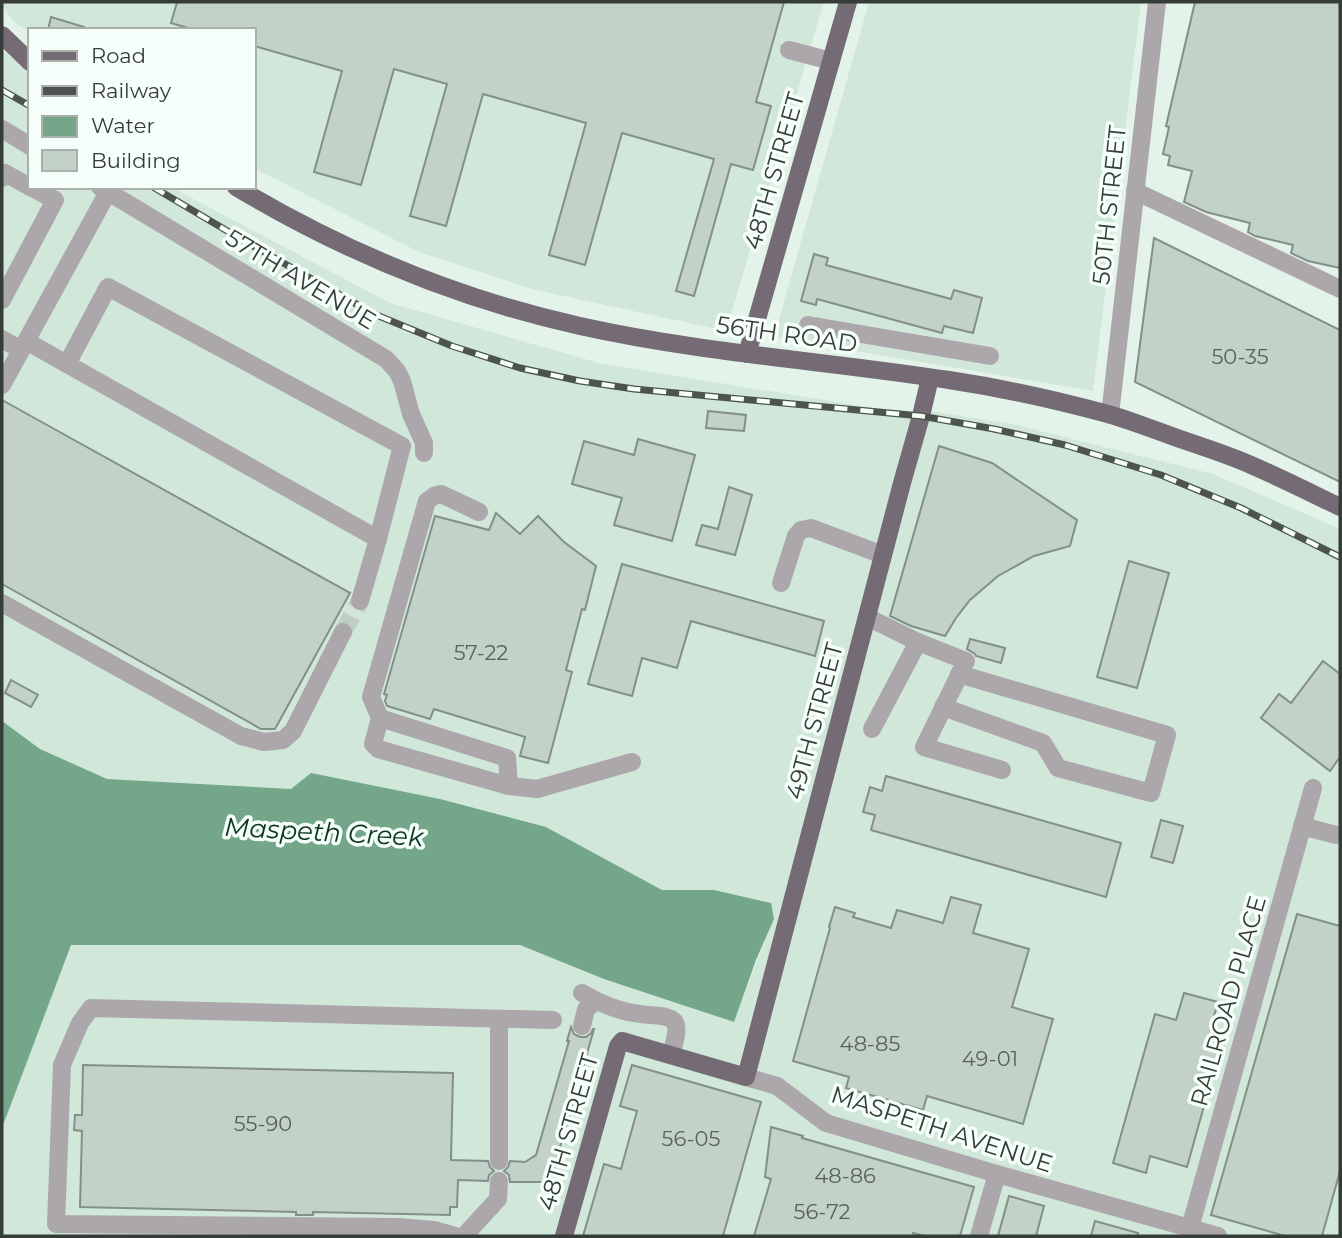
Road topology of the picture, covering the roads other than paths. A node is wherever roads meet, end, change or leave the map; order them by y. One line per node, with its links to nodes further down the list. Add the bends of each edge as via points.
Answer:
1 (848, 2): 6 (main road, 48TH STREET)
2 (1157, 2): 14 (street, 50TH STREET)
3 (2, 35): 5 (main road)
4 (789, 50): 6 (street)
5 (28, 60)
6 (831, 61): 20 (main road, 48TH STREET)
7 (2, 130): 8 (street)
8 (28, 145)
9 (2, 178): 10 (street, via 5,173)
10 (28, 186)
11 (34, 189): 16 (street, via 55,201)
12 (239, 189): 20 (main road, 56TH ROAD, via 344,245 462,293 580,326)
13 (104, 190): 19 (street); 26 (street, 57TH AVENUE, via 386,359 402,381)
14 (1135, 191): 15 (street); 25 (street, 50TH STREET)
15 (1340, 289)
16 (2, 300)
17 (808, 325): 21 (street)
18 (2, 339): 19 (street)
19 (24, 346): 22 (street); 24 (street)
20 (747, 354): 23 (main road, 56TH ROAD)
21 (990, 356)
22 (67, 365): 29 (street); 29 (street, via 108,287 402,446)
23 (930, 377): 25 (main road, 56TH ROAD); 30 (main road, 49TH STREET)
24 (2, 384)
25 (1110, 415): 27 (main road, 56TH ROAD, via 1249,464)
26 (424, 453)
27 (1340, 507)
28 (479, 512): 39 (street, via 441,494 427,501 371,698)
29 (378, 539): 32 (street)
30 (883, 555): 31 (street, via 811,528 801,530); 34 (main road, 49TH STREET)
31 (781, 583)
32 (360, 601)
33 (2, 603): 35 (street, via 241,736 264,742 283,740 293,731)
34 (867, 617): 36 (street); 52 (main road, 49TH STREET)
35 (344, 632)
36 (918, 642): 37 (street, via 966,661); 40 (street)
37 (959, 674): 38 (street); 38 (street, via 1167,735 1151,793 1058,768 1043,743)
38 (943, 707): 42 (street, via 924,747)
39 (380, 718): 43 (street, via 507,758); 43 (street, via 373,744 378,749)
40 (872, 729)
41 (632, 762): 43 (street, via 537,789)
42 (1002, 770)
43 (509, 786)
44 (1313, 788): 45 (street, RAILROAD PLACE)
45 (1302, 826): 46 (street); 56 (street, RAILROAD PLACE)
46 (1336, 835)
47 (499, 1018): 48 (street); 53 (street); 57 (street, via 91,1008 62,1065 56,1224 399,1227)
48 (553, 1020)
49 (582, 1026): 51 (street, via 589,997 608,1007 667,1017 676,1028)
50 (620, 1043): 51 (main road, MASPETH AVENUE); 59 (main road, 48TH STREET)
51 (671, 1055): 52 (main road, MASPETH AVENUE)
52 (746, 1077): 54 (street, MASPETH AVENUE, via 777,1086 826,1122)
53 (499, 1161)
54 (997, 1174): 56 (street, MASPETH AVENUE); 60 (street)
55 (499, 1181): 58 (street, via 498,1199)
56 (1190, 1228): 61 (street, MASPETH AVENUE)
57 (455, 1236)
58 (464, 1236)
59 (564, 1236)
60 (979, 1236)
61 (1218, 1236)

